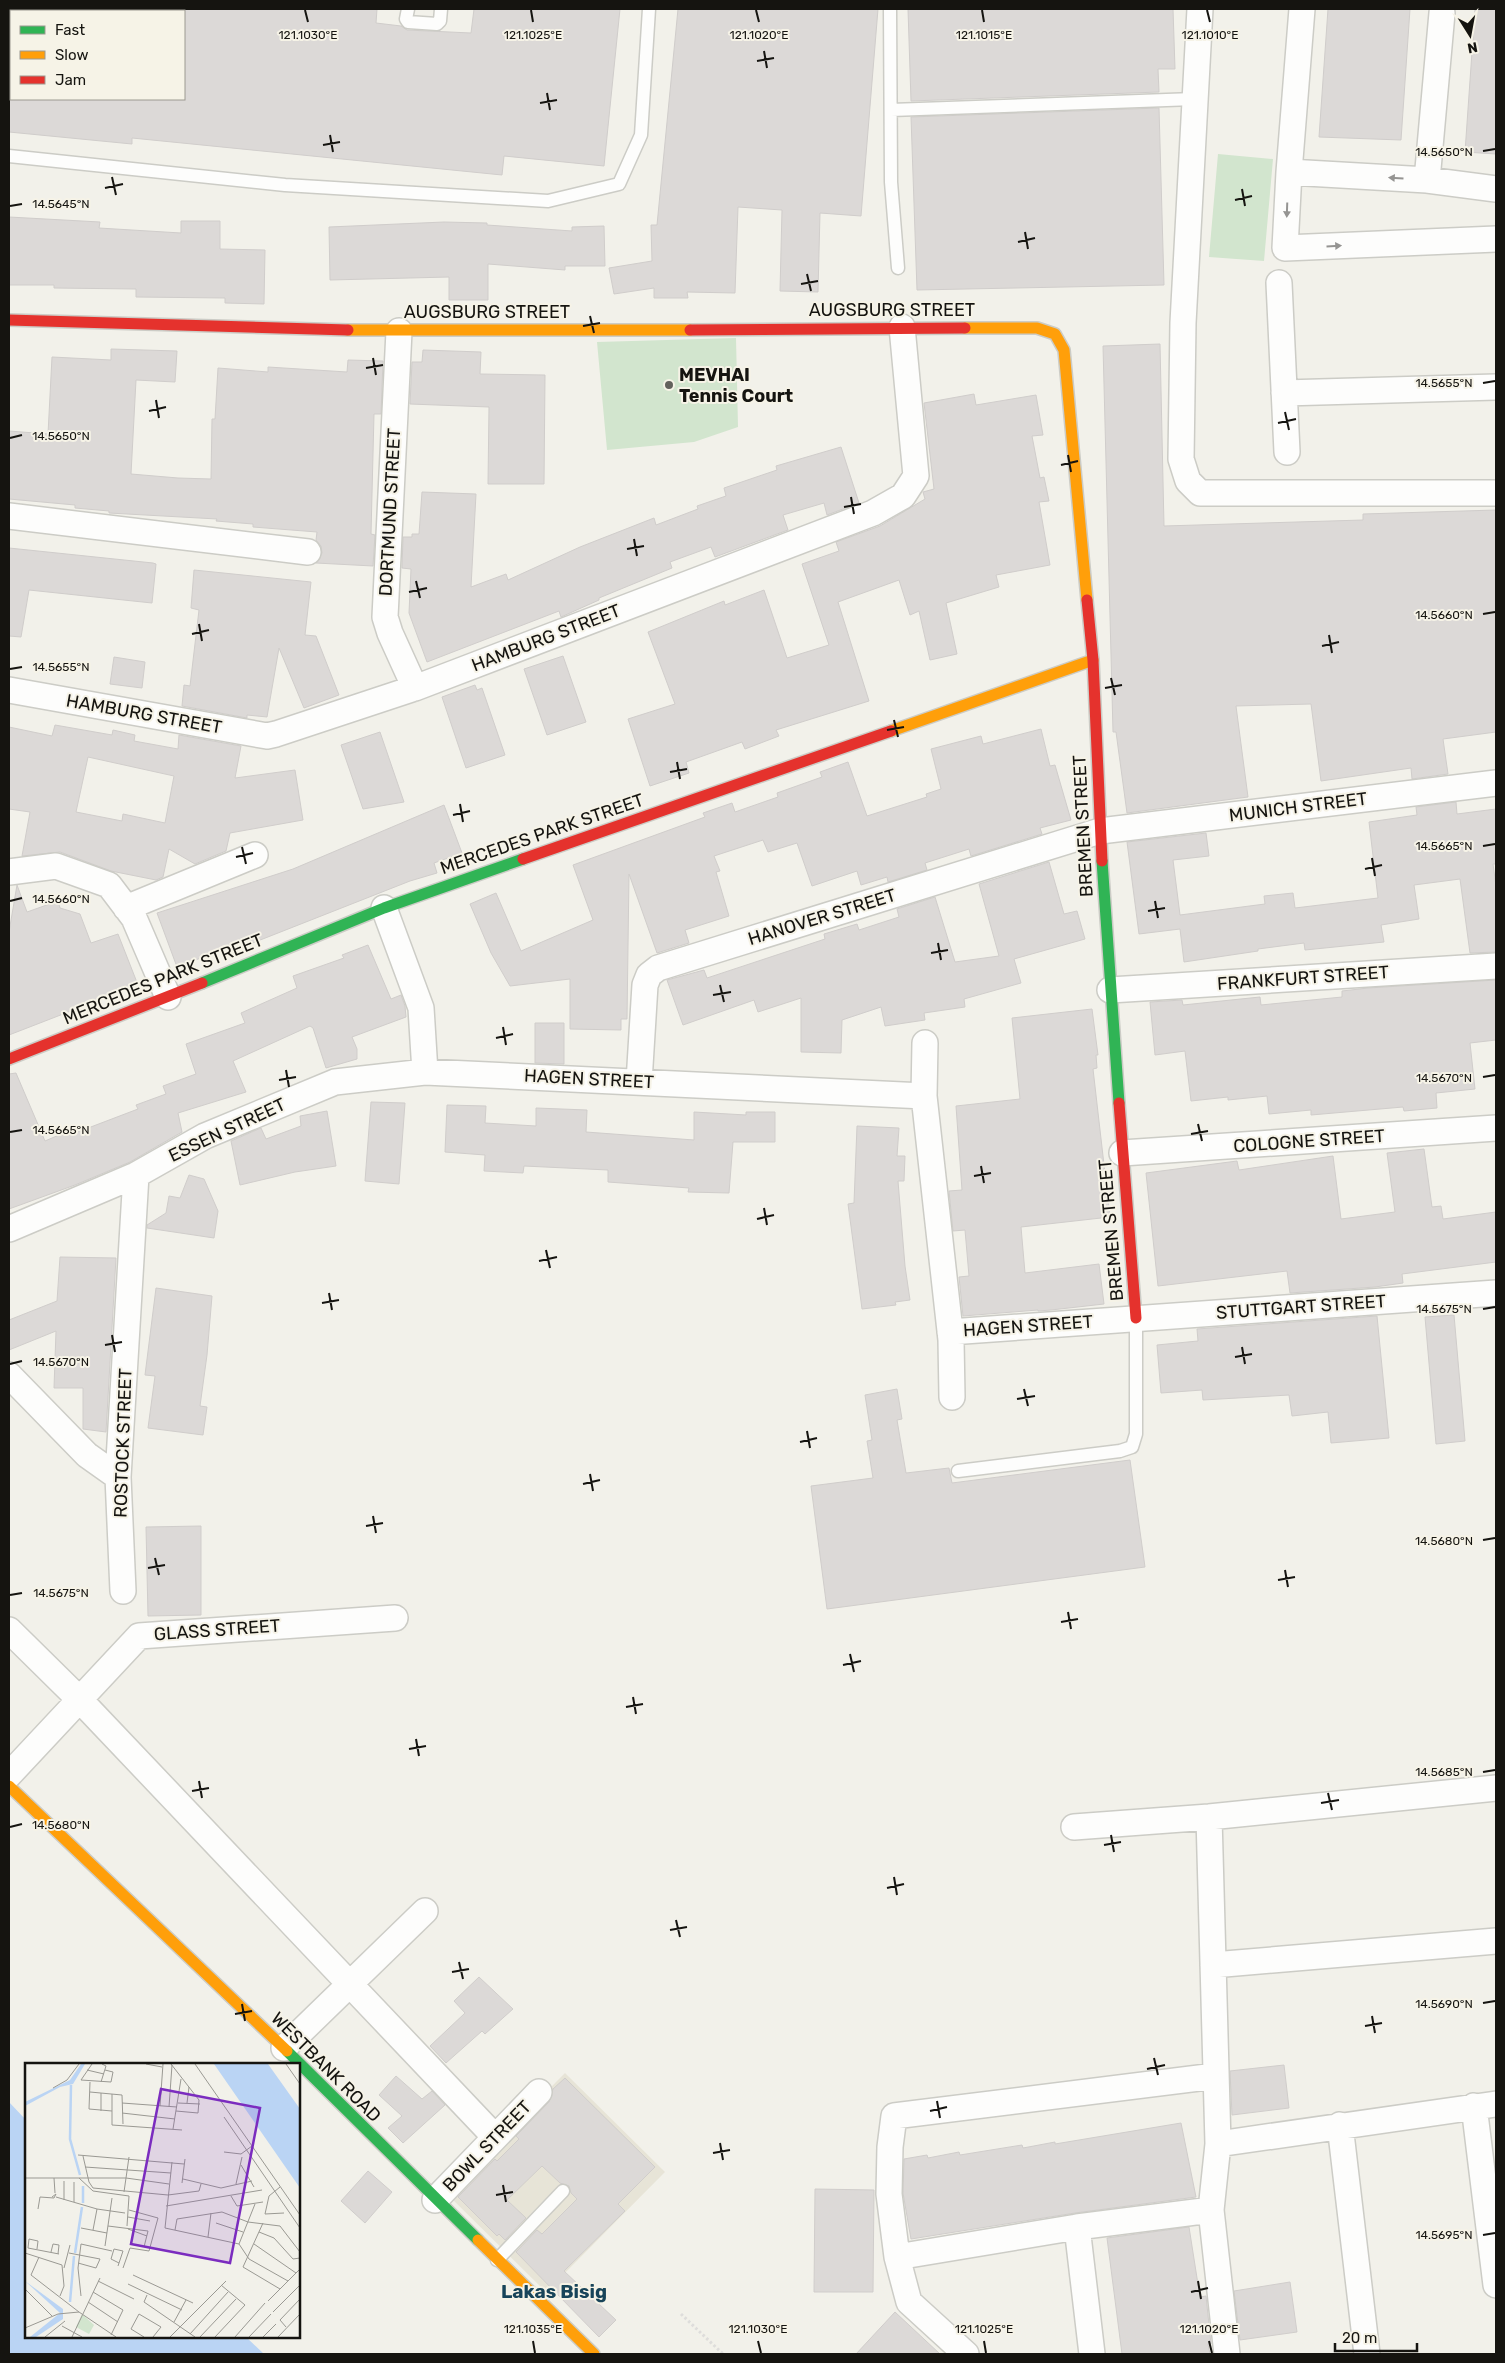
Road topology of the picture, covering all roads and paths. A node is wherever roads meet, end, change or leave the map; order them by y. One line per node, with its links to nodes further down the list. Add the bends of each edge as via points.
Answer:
1 (408, 9): 2 (lane, via 408,22 436,24 440,21)
2 (441, 9)
3 (649, 9): 10 (lane, via 641,135 619,184 548,201 285,185)
4 (890, 9): 9 (lane)
5 (1200, 9): 8 (street)
6 (1302, 9): 11 (street)
7 (1442, 13): 12 (street)
8 (1194, 99): 9 (lane); 24 (street, via 1183,333 1181,459 1188,480 1200,493)
9 (891, 110): 15 (lane, via 891,182)
10 (9, 156)
11 (1289, 172): 12 (street, one-way to 11); 14 (street, one-way to 14, via 1286,248)
12 (1427, 180): 13 (street)
13 (1496, 189)
14 (1496, 239)
15 (898, 268)
16 (1279, 283): 22 (street)
17 (9, 320): 19 (street, AUGSBURG STREET)
18 (902, 327): 19 (street, AUGSBURG STREET); 20 (street, AUGSBURG STREET, via 1037,328); 28 (street, HAMBURG STREET, via 916,476 903,496 873,513)
19 (399, 330): 28 (street, DORTMUND STREET, via 385,617)
20 (1055, 334): 27 (street, BREMEN STREET, via 1064,350)
21 (1496, 386): 22 (street)
22 (1284, 393): 23 (street)
23 (1287, 452)
24 (1496, 492)
25 (9, 516): 26 (street)
26 (308, 552)
27 (1093, 660): 31 (street, BREMEN STREET); 35 (street, MERCEDES PARK STREET)
28 (414, 688): 29 (street, HAMBURG STREET, via 267,736)
29 (9, 690)
30 (1496, 783): 31 (street, MUNICH STREET)
31 (1100, 831): 37 (street, BREMEN STREET); 42 (street, HANOVER STREET, via 658,968 644,985)
32 (255, 855): 34 (street)
33 (9, 872): 34 (street, via 56,866 109,885)
34 (126, 908): 38 (street, via 134,918)
35 (384, 908): 38 (street, MERCEDES PARK STREET); 41 (street, via 421,1008)
36 (1496, 966): 37 (street, FRANKFURT STREET)
37 (1110, 990): 45 (street, BREMEN STREET)
38 (168, 997): 40 (street, MERCEDES PARK STREET)
39 (926, 1043): 43 (street, HAGEN STREET)
40 (9, 1059)
41 (425, 1072): 42 (street, HAGEN STREET); 46 (street, ESSEN STREET, via 335,1082 205,1136)
42 (639, 1082): 43 (street, HAGEN STREET)
43 (924, 1096): 50 (street, HAGEN STREET)
44 (1496, 1128): 45 (street, COLOGNE STREET)
45 (1122, 1153): 49 (street, BREMEN STREET)
46 (136, 1175): 47 (street, ESSEN STREET); 54 (street, ROSTOCK STREET)
47 (9, 1229)
48 (1496, 1293): 49 (street, STUTTGART STREET)
49 (1136, 1318): 50 (street, HAGEN STREET); 53 (lane, via 1136,1434 1132,1447)
50 (950, 1332): 52 (street, HAGEN STREET)
51 (9, 1375): 54 (street, via 87,1455)
52 (952, 1397)
53 (958, 1471)
54 (118, 1477): 55 (street, ROSTOCK STREET)
55 (123, 1591)
56 (394, 1618): 58 (street, GLASS STREET, via 139,1636)
57 (9, 1630): 58 (street)
58 (80, 1700): 59 (street, GLASS STREET); 67 (street)
59 (9, 1775)
60 (9, 1786): 68 (street, WESTBANK ROAD)
61 (1496, 1788): 62 (street)
62 (1209, 1817): 63 (street); 66 (street)
63 (1074, 1827)
64 (425, 1911): 67 (street)
65 (1496, 1941): 66 (street)
66 (1213, 1965): 71 (street)
67 (350, 1983): 68 (street); 75 (street)
68 (284, 2048): 69 (street, WESTBANK ROAD)
69 (299, 2063)
70 (300, 2064): 78 (street, WESTBANK ROAD)
71 (1216, 2076): 76 (street); 81 (street, via 894,2116 889,2194)
72 (538, 2092): 75 (street, BOWL STREET)
73 (1485, 2105): 74 (street); 83 (street)
74 (1340, 2125): 76 (street); 90 (street)
75 (495, 2137): 78 (street, BOWL STREET)
76 (1218, 2144): 79 (street)
77 (563, 2191): 82 (lane)
78 (435, 2200): 82 (street, WESTBANK ROAD)
79 (1211, 2210): 80 (street); 89 (street)
80 (1077, 2227): 81 (street); 88 (street)
81 (897, 2257): 87 (street, via 909,2302)
82 (497, 2260): 85 (street, WESTBANK ROAD)
83 (1496, 2285)
84 (681, 2314): 86 (path)
85 (594, 2354)
86 (723, 2354)
87 (966, 2354)
88 (1092, 2354)
89 (1227, 2354)
90 (1367, 2354)

